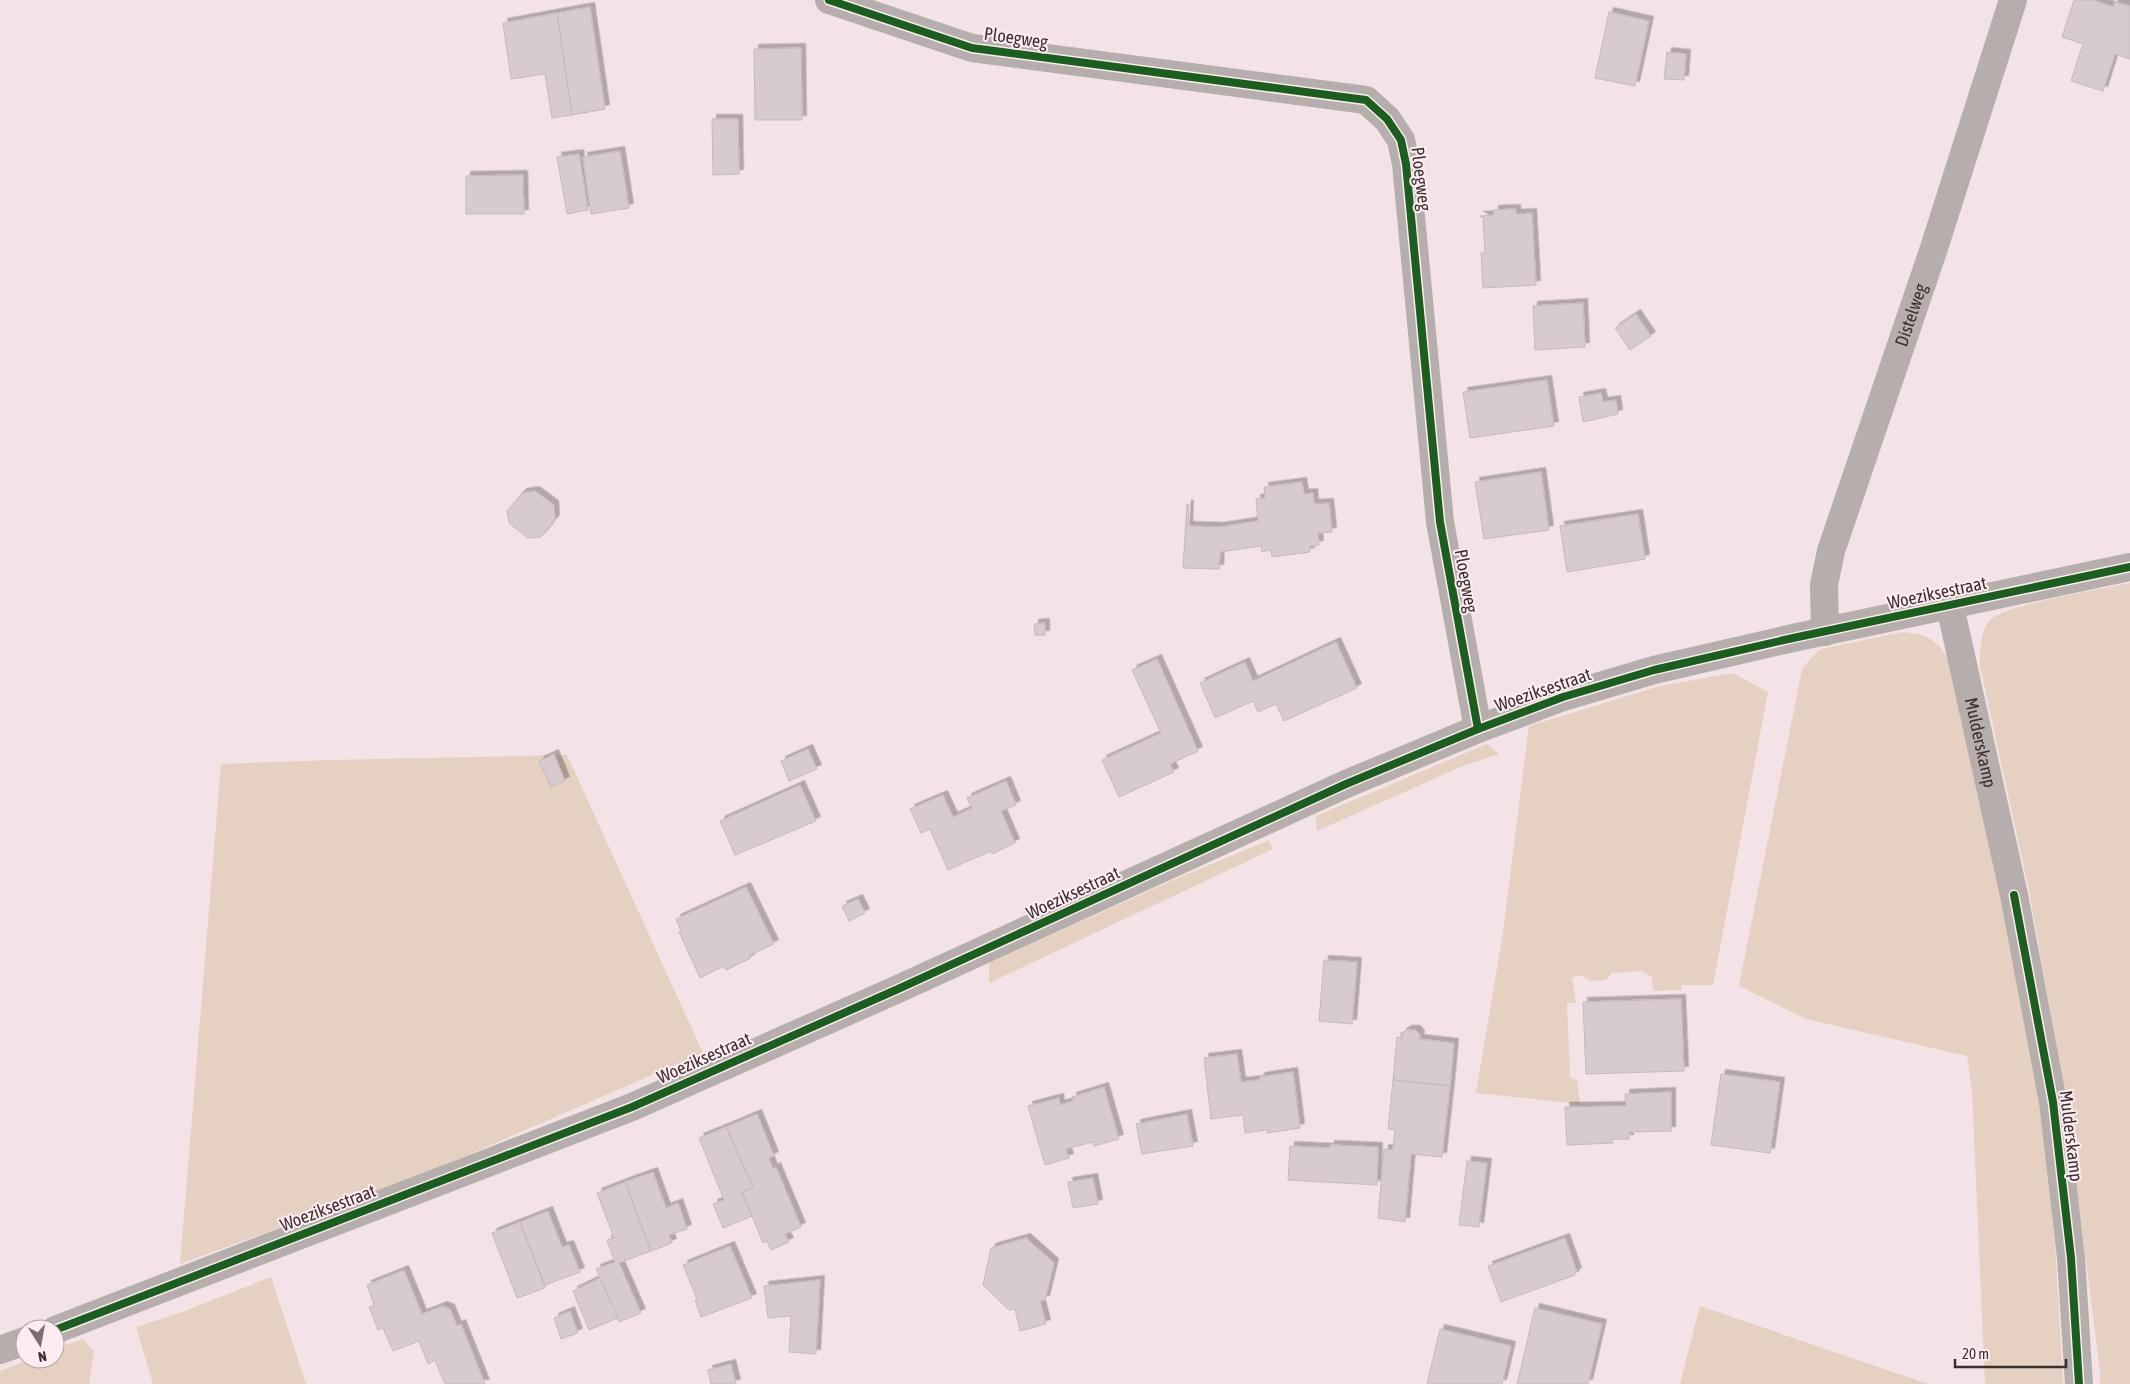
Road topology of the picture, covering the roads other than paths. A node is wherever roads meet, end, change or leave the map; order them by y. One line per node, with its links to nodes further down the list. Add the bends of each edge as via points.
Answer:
1 (829, 0): 6 (street, Ploegweg, via 972,48 1366,100 1387,119 1401,140 1406,164 1440,522)
2 (2013, 0): 5 (street, Distelweg, via 1934,248 1831,551 1824,585)
3 (2130, 567): 4 (street, Woeziksestraat)
4 (1950, 606): 5 (street, Woeziksestraat); 10 (street, Mulderskamp, via 2014,895 2053,1102 2072,1258)
5 (1825, 632): 6 (street, Woeziksestraat, via 1654,670 1563,697)
6 (1478, 729): 7 (street, Woeziksestraat, via 1346,784 632,1107)
7 (65, 1326)
8 (15, 1345): 9 (street)
9 (0, 1350)
10 (2079, 1384)

